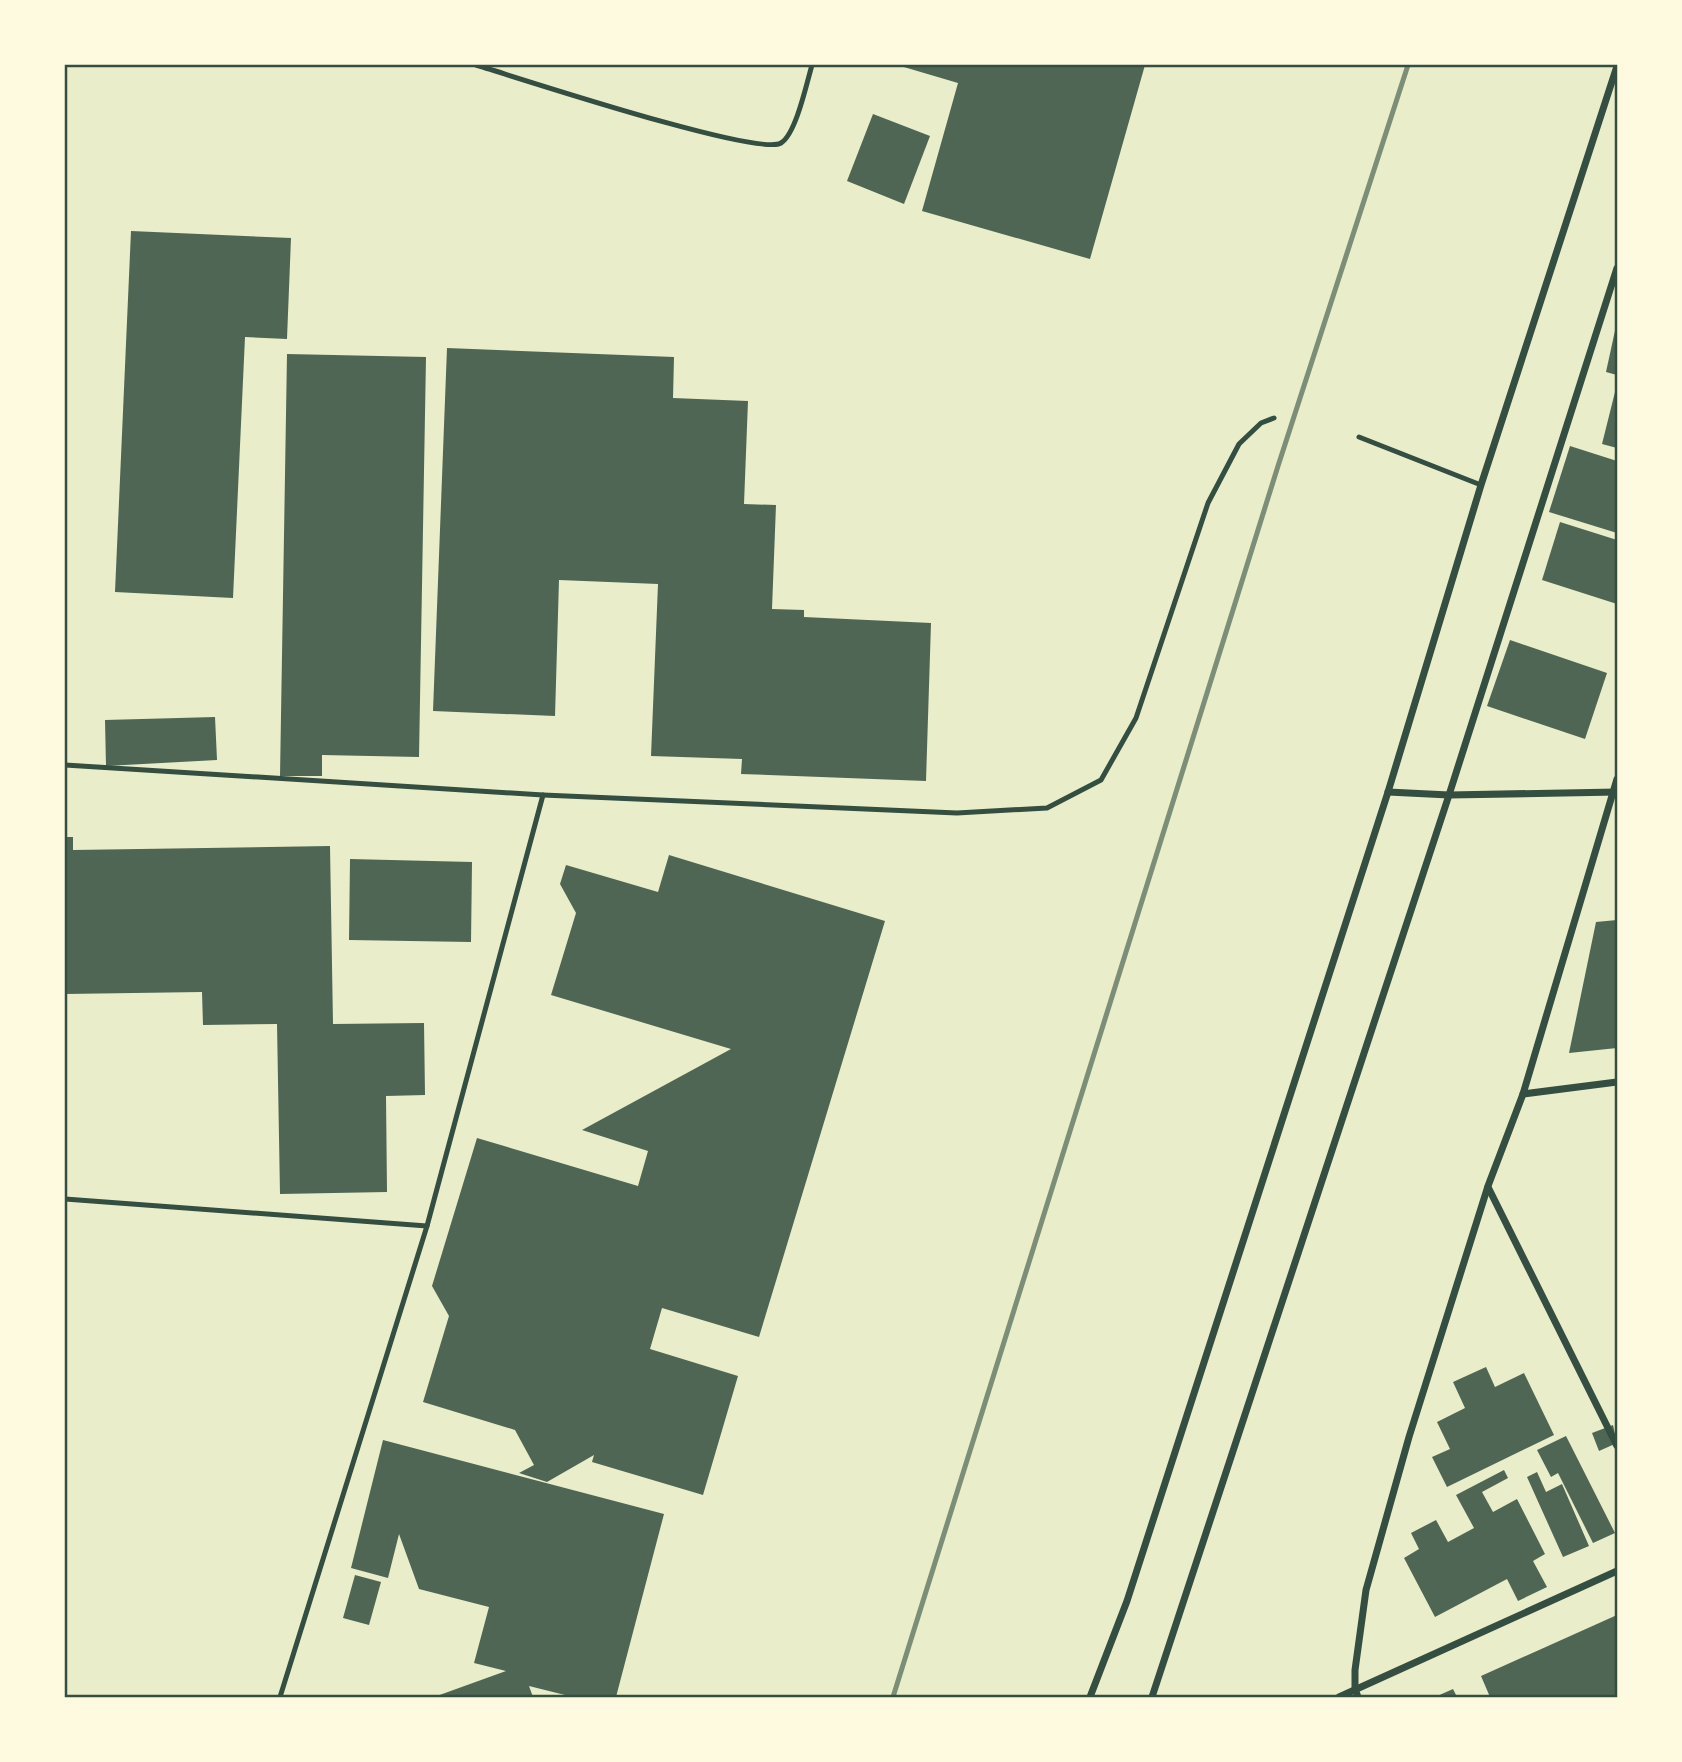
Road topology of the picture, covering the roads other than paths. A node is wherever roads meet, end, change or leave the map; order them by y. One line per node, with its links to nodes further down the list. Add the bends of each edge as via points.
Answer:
1 (476, 65): 2 (lane, via 692,130 764,145 777,145 788,137)
2 (812, 65)
3 (1617, 66): 7 (street)
4 (1617, 268): 13 (street)
5 (1274, 418): 12 (lane, via 1261,423 1239,444 1208,503 1136,718 1101,780 1047,807 957,813)
6 (1359, 437): 7 (lane)
7 (1481, 485): 10 (street)
8 (65, 765): 12 (lane)
9 (1617, 779): 11 (street)
10 (1388, 792): 13 (street); 23 (street, via 1131,1587)
11 (1615, 792): 13 (street); 15 (street)
12 (542, 795): 18 (lane)
13 (1449, 795): 24 (street)
14 (1617, 1082): 15 (street)
15 (1523, 1094): 16 (street)
16 (1488, 1186): 19 (street); 21 (street, via 1366,1590)
17 (65, 1199): 18 (lane)
18 (427, 1226): 22 (lane)
19 (1617, 1446)
20 (1617, 1571): 21 (street)
21 (1354, 1689): 25 (street); 26 (street)
22 (280, 1697)
23 (1090, 1697)
24 (1152, 1697)
25 (1339, 1697)
26 (1358, 1697)

